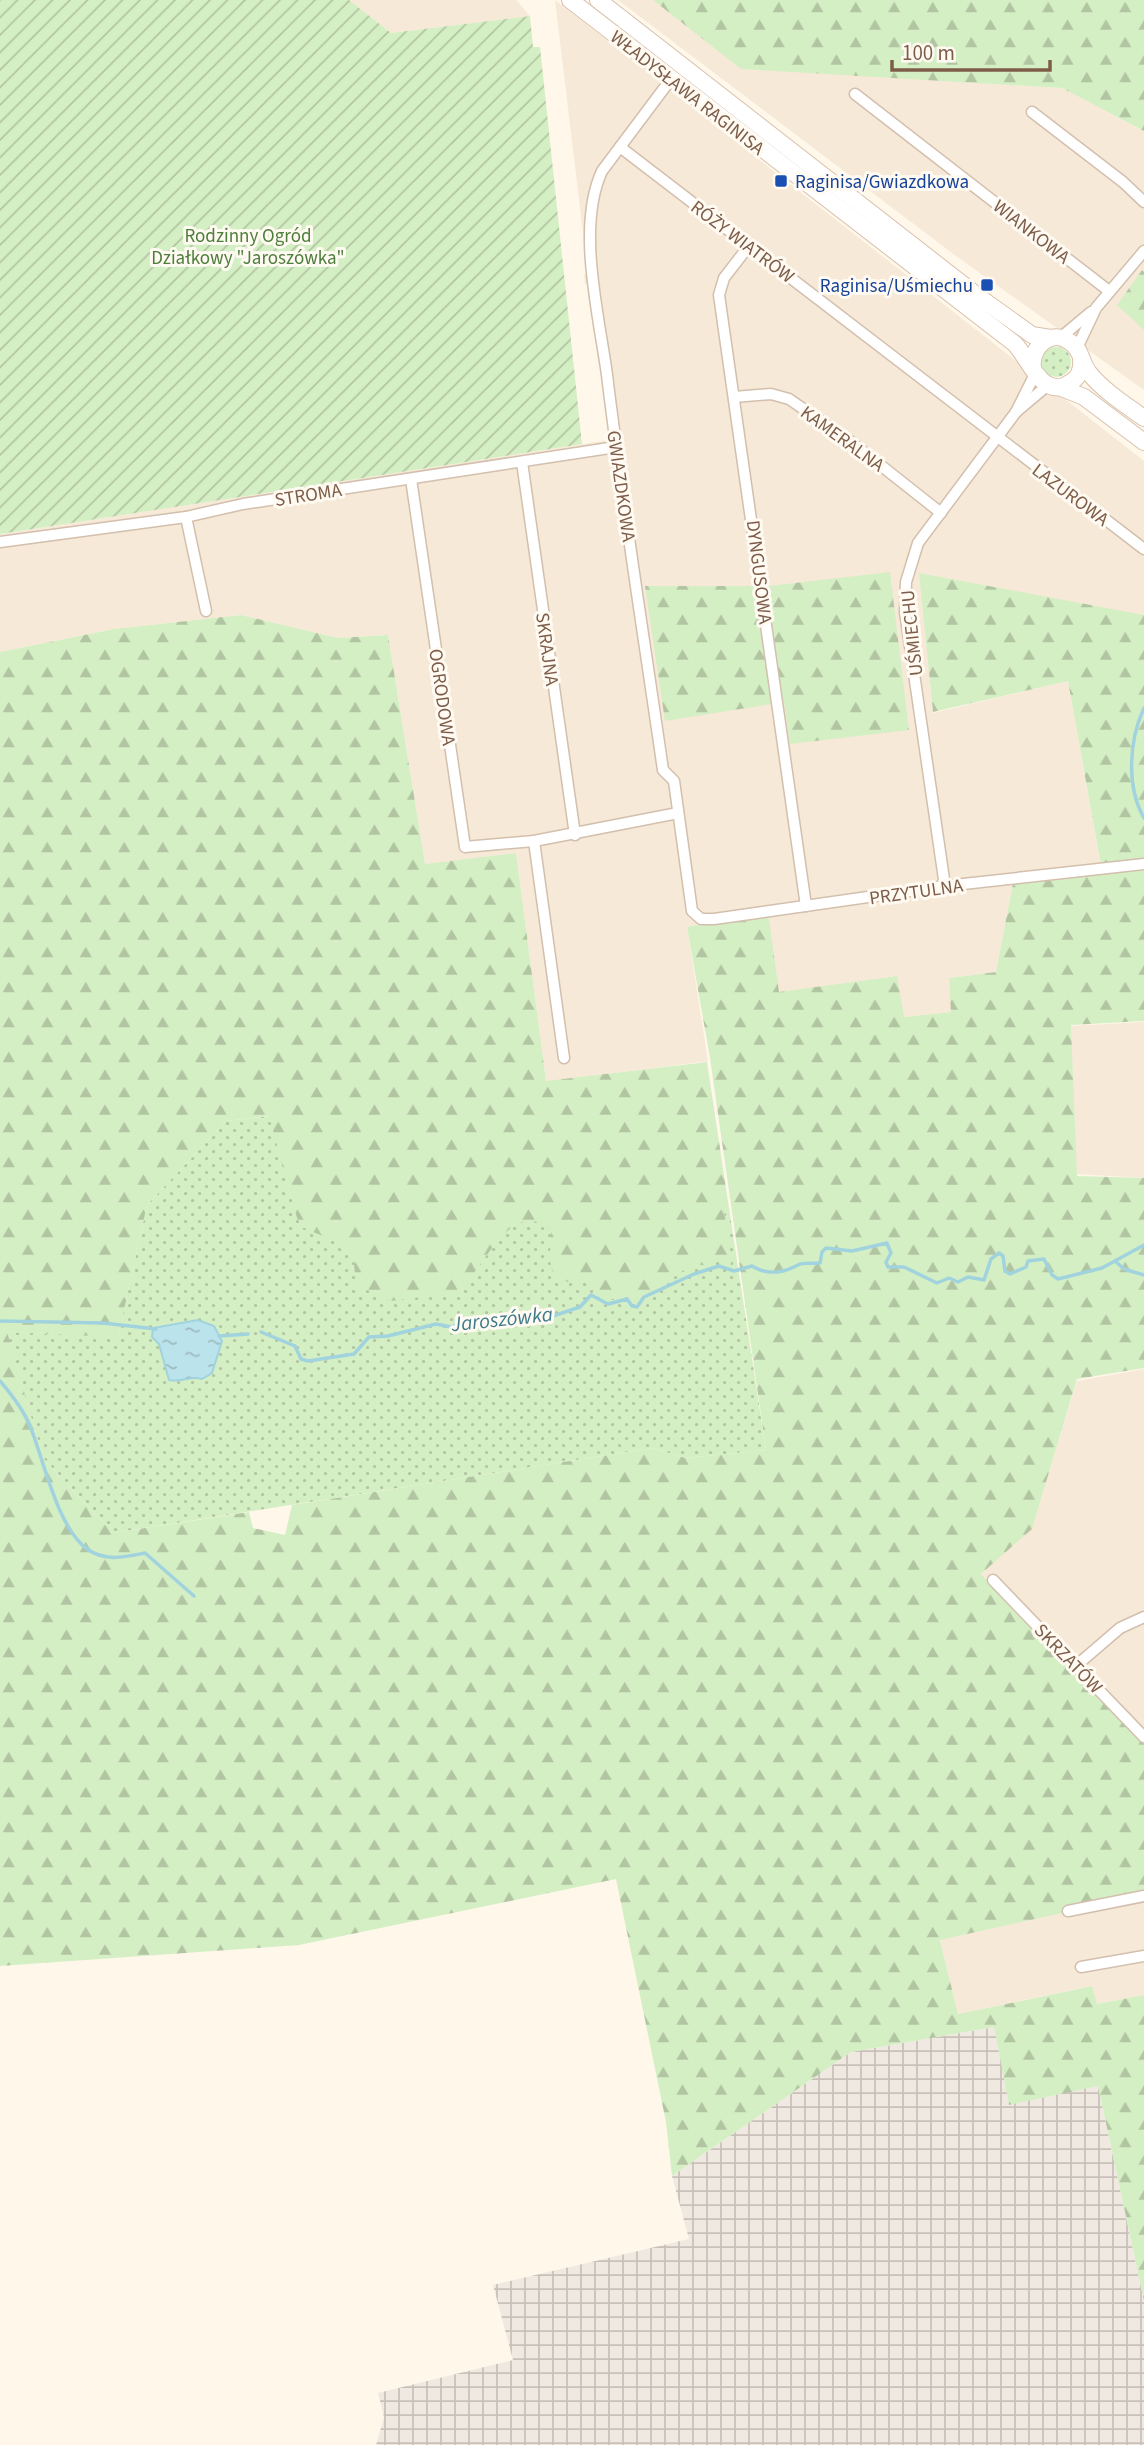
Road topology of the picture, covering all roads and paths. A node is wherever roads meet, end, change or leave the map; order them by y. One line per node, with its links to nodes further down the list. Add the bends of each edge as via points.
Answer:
1 (570, 0): 3 (main road, WŁADYSŁAWA RAGINISA)
2 (598, 0): 12 (main road, WŁADYSŁAWA RAGINISA, via 979,297 1032,335)
3 (671, 79): 6 (street, GWIAZDKOWA); 14 (main road, WŁADYSŁAWA RAGINISA, via 1015,344)
4 (855, 94): 10 (street, WIANKOWA)
5 (1032, 112): 7 (street)
6 (620, 147): 8 (street, RÓŻY WIATRÓW); 21 (street, GWIAZDKOWA, via 595,186 591,227)
7 (1144, 202)
8 (748, 247): 16 (street, DYNGUSOWA, via 724,278 719,295); 19 (street, RÓŻY WIATRÓW)
9 (1144, 251): 10 (street)
10 (1109, 291): 11 (street)
11 (1096, 308): 12 (street); 13 (street)
12 (1055, 338): 13 (main road); 14 (main road, via 1037,347)
13 (1079, 353): 15 (main road, via 1078,375 1070,383); 18 (main road, via 1096,381)
14 (1034, 371): 15 (main road); 17 (street, UŚMIECHU)
15 (1054, 386): 17 (street, UŚMIECHU); 20 (main road, via 1084,397)
16 (734, 397): 24 (street, KAMERALNA, via 771,394 789,399); 34 (street, DYNGUSOWA)
17 (1016, 412): 19 (street, UŚMIECHU)
18 (1144, 418)
19 (998, 438): 24 (street, UŚMIECHU); 27 (street, LAZUROWA)
20 (1144, 442)
21 (616, 447): 22 (street, STROMA); 29 (street, GWIAZDKOWA, via 663,770 674,781)
22 (522, 462): 23 (street, STROMA); 30 (street, SKRAJNA)
23 (411, 479): 25 (street, STROMA); 31 (street, OGRODOWA, via 465,847)
24 (941, 513): 33 (street, UŚMIECHU, via 918,543 904,597)
25 (186, 517): 26 (street, STROMA); 28 (street)
26 (0, 542)
27 (1144, 549)
28 (206, 611)
29 (678, 813): 30 (street, OGRODOWA); 35 (street, GWIAZDKOWA)
30 (575, 835): 31 (street, OGRODOWA)
31 (534, 841): 36 (street)
32 (1144, 864): 33 (street, PRZYTULNA)
33 (945, 886): 34 (street, PRZYTULNA)
34 (806, 906): 35 (street, PRZYTULNA, via 706,920)
35 (692, 911)
36 (564, 1058)
37 (993, 1580): 39 (street, SKRZATÓW)
38 (1144, 1618): 39 (street, via 1121,1628)
39 (1077, 1665): 40 (street, SKRZATÓW)
40 (1144, 1737)
41 (1144, 1896): 42 (street)
42 (1068, 1911)
43 (1144, 1956): 44 (street)
44 (1081, 1967)

